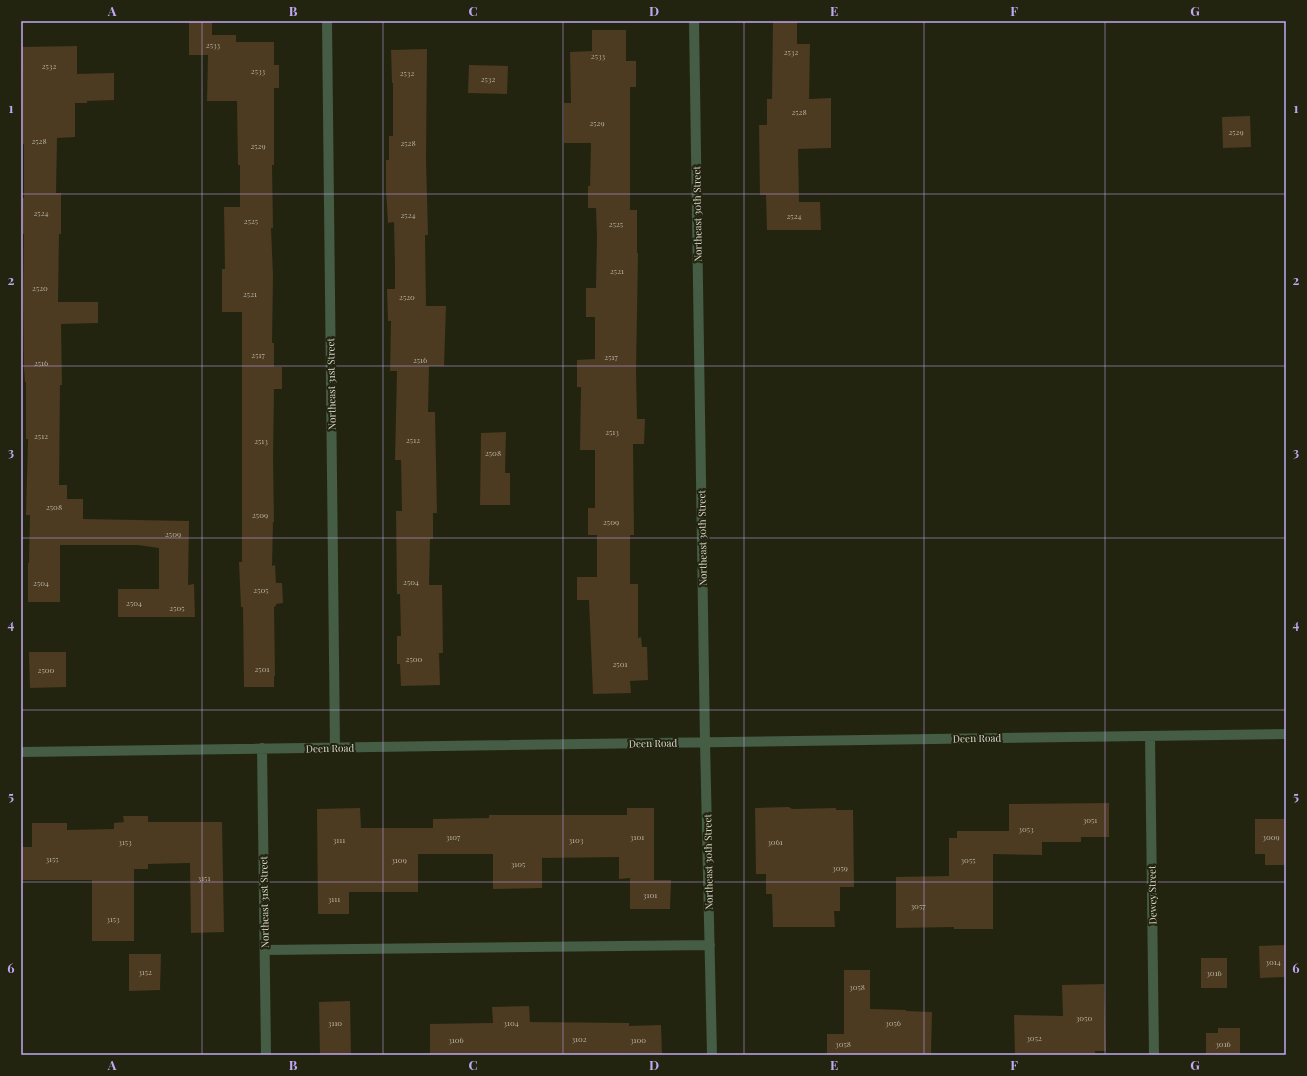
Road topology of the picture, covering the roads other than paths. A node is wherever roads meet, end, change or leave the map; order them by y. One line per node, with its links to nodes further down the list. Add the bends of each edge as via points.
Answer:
1 (327, 21): 7 (street, Northeast 31st Street)
2 (694, 21): 5 (street, Northeast 30th Street)
3 (1286, 734): 4 (street, Deen Road)
4 (1150, 736): 5 (street, Deen Road); 13 (street, Dewey Street)
5 (705, 742): 7 (street, Deen Road); 9 (street, Northeast 30th Street)
6 (262, 748): 7 (street, Deen Road); 8 (street, Deen Road); 10 (street, Northeast 31st Street)
7 (335, 748)
8 (21, 752)
9 (710, 945): 10 (street); 12 (street, Northeast 30th Street)
10 (265, 950): 11 (street, Northeast 31st Street)
11 (266, 1055)
12 (712, 1055)
13 (1154, 1055)

